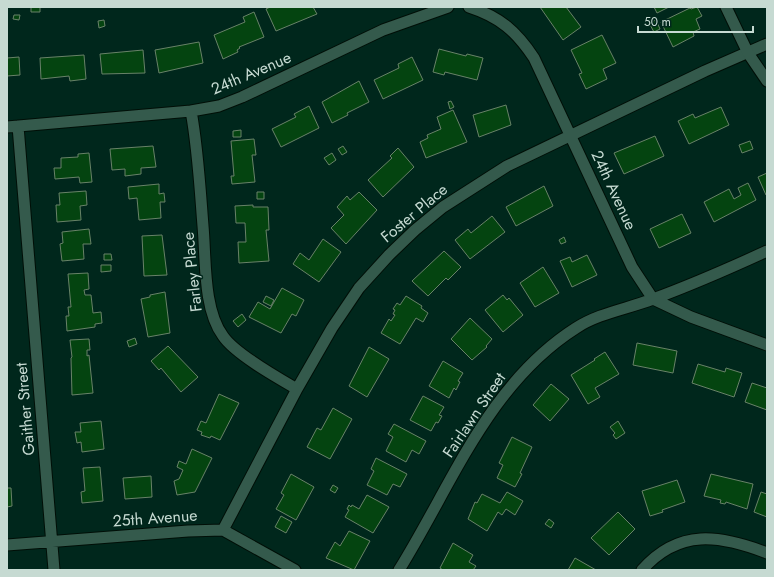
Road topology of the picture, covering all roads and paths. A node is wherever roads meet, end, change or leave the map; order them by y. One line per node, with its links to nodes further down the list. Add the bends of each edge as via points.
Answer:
1 (448, 7): 7 (street, 24th Avenue, via 383,30 219,106)
2 (469, 7): 9 (street, 24th Avenue, via 499,20 521,41 534,58)
3 (726, 7): 5 (street)
4 (767, 44): 5 (street, Foster Place)
5 (748, 53): 6 (street); 9 (street, Foster Place)
6 (767, 81)
7 (191, 111): 8 (street, 24th Avenue); 13 (street, Farley Place, via 198,156 207,281 216,325 226,341)
8 (13, 126): 15 (street, Gaither Street)
9 (570, 135): 11 (street, 24th Avenue, via 632,267); 13 (street, Foster Place, via 507,166 468,189 410,235 359,288 332,328)
10 (767, 251): 11 (street, Fairlawn Street)
11 (652, 300): 12 (street); 20 (street, Fairlawn Street, via 607,314 577,327 524,371 503,395 476,435)
12 (767, 345)
13 (297, 389): 14 (street, Foster Place)
14 (223, 530): 15 (street, 25th Avenue, via 188,530); 19 (street, 25th Avenue)
15 (52, 541): 16 (street, 25th Avenue); 18 (street, Gaither Street)
16 (7, 545)
17 (767, 553): 21 (street, via 747,545 714,538 690,539 670,546)
18 (54, 570)
19 (295, 570)
20 (399, 570)
21 (642, 570)

